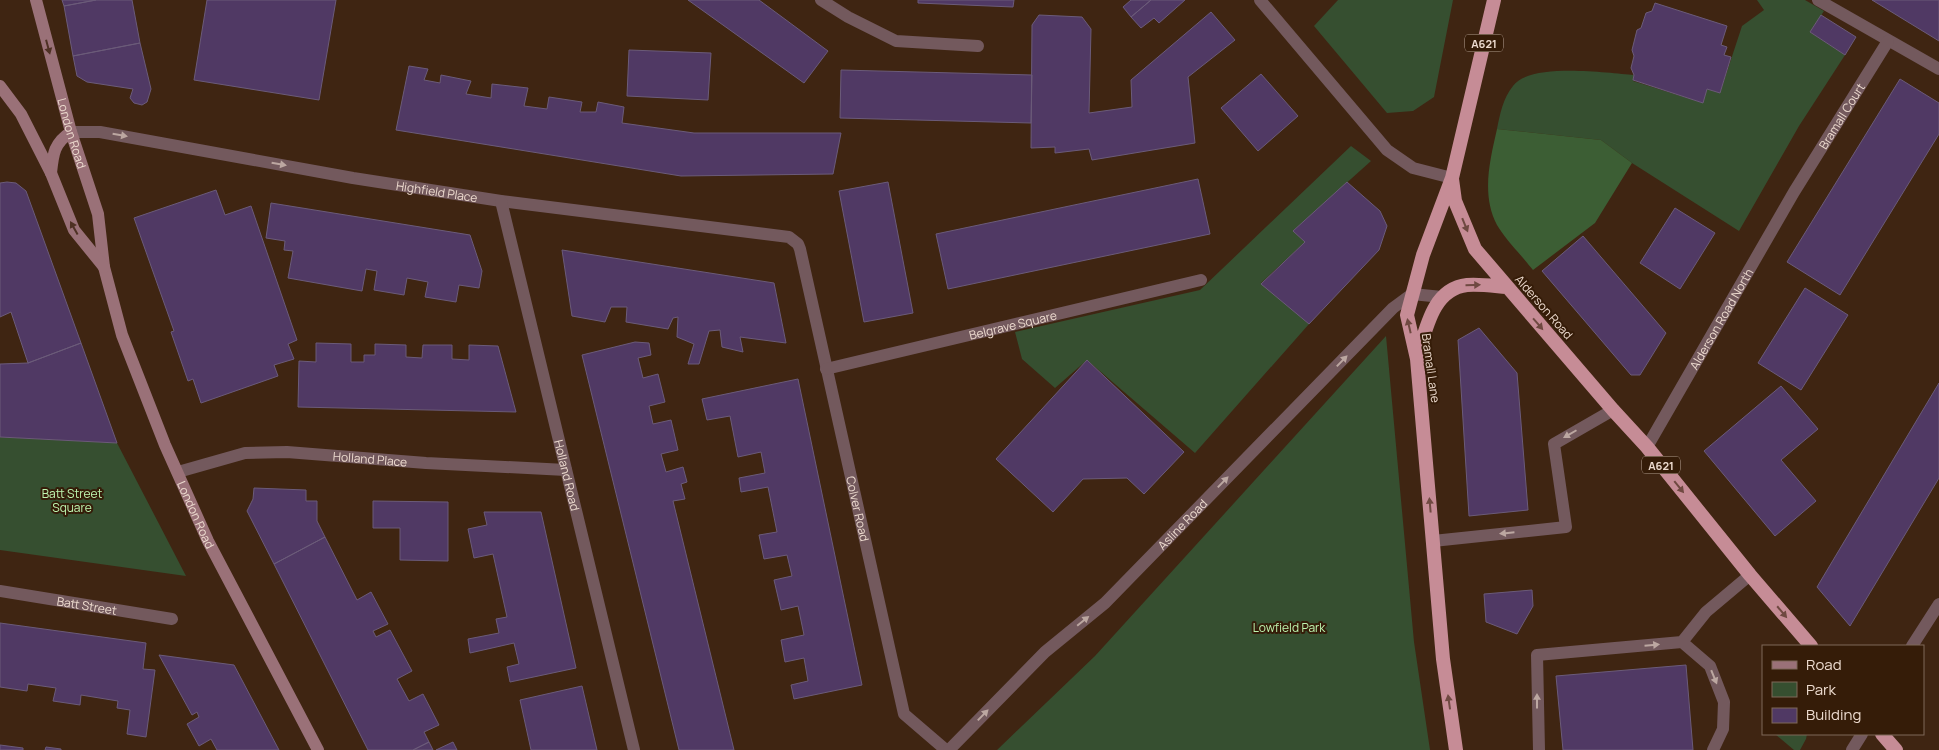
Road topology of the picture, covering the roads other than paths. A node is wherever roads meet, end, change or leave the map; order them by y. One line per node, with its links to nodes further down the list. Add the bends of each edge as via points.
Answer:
1 (36, 0): 10 (main road, London Road, one-way to 10)
2 (821, 0): 7 (street, via 896,41)
3 (1260, 0): 12 (street, via 1387,150 1413,168)
4 (1494, 0): 12 (highway, Bramall Lane / A621)
5 (1818, 0): 6 (street)
6 (1888, 41): 8 (street); 13 (street, Bramall Court)
7 (978, 46)
8 (1939, 69)
9 (0, 86): 11 (main road, London Road, via 21,114)
10 (71, 132): 11 (main road, via 60,139 53,154); 14 (street, Highfield Place, one-way to 14, via 100,132); 16 (main road, London Road, via 98,214)
11 (51, 173): 16 (main road, London Road, one-way to 11, via 74,230)
12 (1452, 178): 18 (highway, Alderson Road / A621, one-way to 18, via 1455,201 1475,249); 19 (highway, Bramall Lane / A621)
13 (1794, 192): 24 (street, Alderson Road North)
14 (501, 201): 15 (street, Highfield Place, via 789,237); 25 (street, Holland Road)
15 (800, 249): 22 (street, Colver Road)
16 (104, 267): 26 (main road, London Road, via 122,335)
17 (1201, 280): 22 (street, Belgrave Square)
18 (1506, 287): 20 (highway, one-way to 18, via 1465,285); 23 (highway, Alderson Road / A621, one-way to 23)
19 (1412, 294): 20 (street); 21 (highway, Bramall Lane / A621, one-way to 19, via 1407,315); 39 (street, Asline Road, one-way to 19, via 1045,652 1105,603 1393,308)
20 (1442, 297): 21 (highway, A621, via 1433,312)
21 (1417, 359): 27 (highway, Bramall Lane / A621, one-way to 21)
22 (826, 369): 39 (street, Colver Road, via 904,714)
23 (1612, 410): 24 (highway, Alderson Road / A621); 27 (street, one-way to 27, via 1554,444 1566,527)
24 (1647, 447): 28 (highway, Alderson Road / A621, one-way to 28)
25 (566, 470): 26 (street, Holland Place, via 287,452 245,453); 38 (street, Holland Road)
26 (178, 472): 37 (main road, London Road, via 208,541)
27 (1433, 541): 40 (highway, Bramall Lane / A621, one-way to 27, via 1443,659)
28 (1750, 575): 32 (street, via 1706,612); 33 (highway, Alderson Road / A621, one-way to 33)
29 (0, 590): 31 (street, Batt Street)
30 (1939, 604): 34 (street)
31 (172, 620)
32 (1682, 642): 41 (street, one-way to 32, via 1537,654); 42 (street, one-way to 42, via 1710,666 1724,702 1723,729)
33 (1810, 645)
34 (1913, 645)
35 (1861, 735): 43 (street)
36 (1883, 735): 44 (highway)
37 (318, 750)
38 (634, 750)
39 (948, 750)
40 (1456, 750)
41 (1538, 750)
42 (1713, 750)
43 (1852, 750)
44 (1896, 750)

